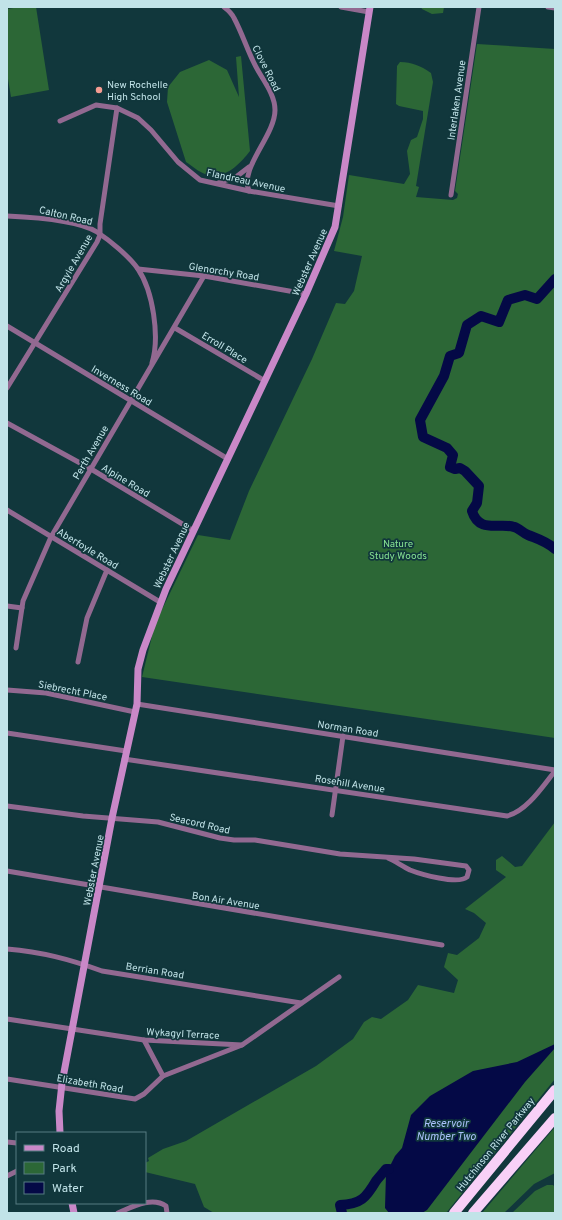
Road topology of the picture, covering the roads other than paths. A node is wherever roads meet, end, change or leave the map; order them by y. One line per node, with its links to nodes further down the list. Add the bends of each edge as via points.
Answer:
1 (224, 7): 9 (street, Clove Road, via 234,17 254,65 272,96 275,109 266,139)
2 (341, 7): 6 (street)
3 (479, 7): 12 (street, Interlaken Avenue)
4 (548, 7): 5 (street)
5 (555, 8)
6 (370, 9): 13 (street, Webster Avenue)
7 (116, 108): 8 (street, Flandreau Avenue, via 96,105); 10 (street, Flandreau Avenue, via 124,110 142,122 160,139 178,162 200,180); 15 (street, Argyle Avenue)
8 (60, 121)
9 (254, 162): 10 (street, Clove Road, via 236,177 220,183); 11 (street, Clove Road, via 247,177 246,185)
10 (208, 183): 11 (street, Flandreau Avenue)
11 (249, 191): 13 (street, Flandreau Avenue)
12 (451, 195)
13 (340, 206): 18 (street, Webster Avenue, via 330,240)
14 (7, 216): 15 (street, Calton Road, via 41,217 87,228)
15 (100, 235): 16 (street, Calton Road); 21 (street, Argyle Avenue)
16 (138, 269): 17 (street, Glenorchy Road); 22 (street, Calton Road, via 151,302 155,324 156,347)
17 (204, 276): 18 (street, Glenorchy Road); 20 (street, Perth Avenue)
18 (306, 294): 23 (street, Webster Avenue)
19 (7, 326): 21 (street, Inverness Road)
20 (176, 328): 22 (street, Perth Avenue); 23 (street, Erroll Place)
21 (35, 343): 24 (street, Argyle Avenue); 25 (street, Inverness Road)
22 (146, 377): 25 (street, Perth Avenue)
23 (265, 381): 27 (street, Webster Avenue)
24 (7, 388)
25 (131, 401): 27 (street, Inverness Road); 28 (street, Perth Avenue)
26 (7, 423): 28 (street, Alpine Road)
27 (228, 459): 30 (street, Webster Avenue)
28 (91, 469): 30 (street, Alpine Road); 31 (street, Perth Avenue)
29 (7, 510): 31 (street, Aberfoyle Road)
30 (194, 531): 33 (street, Webster Avenue)
31 (52, 537): 32 (street, Aberfoyle Road); 35 (street, Perth Avenue, via 33,576)
32 (107, 570): 33 (street, Aberfoyle Road); 37 (street, via 87,618)
33 (160, 602): 39 (street, Webster Avenue, via 138,669)
34 (7, 606): 35 (street)
35 (22, 608): 36 (street, Perth Avenue)
36 (16, 648)
37 (78, 662)
38 (7, 690): 40 (street, Siebrecht Place, via 46,693)
39 (137, 704): 40 (street, Webster Avenue); 42 (street, Norman Road)
40 (135, 712): 43 (street, Webster Avenue)
41 (7, 733): 43 (street)
42 (343, 736): 45 (street, Norman Road); 46 (street)
43 (126, 752): 44 (street, Webster Avenue)
44 (124, 759): 46 (street, Rosehill Avenue); 49 (street, Webster Avenue)
45 (555, 770): 46 (street, Rosehill Avenue, via 522,809 507,816)
46 (336, 790): 48 (street)
47 (7, 806): 49 (street, Seacord Road)
48 (332, 815)
49 (112, 818): 50 (street, Seacord Road, via 158,822 234,840 255,840 340,854); 52 (street, Webster Avenue)
50 (388, 858): 50 (street, Seacord Road, via 412,871 442,878 463,880 467,878 469,870 459,864)
51 (7, 872): 52 (street, Bon Air Avenue)
52 (100, 887): 53 (street, Bon Air Avenue); 55 (street, Webster Avenue)
53 (442, 945)
54 (7, 949): 55 (street, Berrian Road, via 39,952)
55 (85, 965): 57 (street, Berrian Road, via 102,971); 59 (street, Webster Avenue)
56 (339, 977): 57 (street)
57 (301, 1003): 61 (street)
58 (7, 1019): 59 (street, Wykagyl Terrace)
59 (73, 1029): 60 (street, Wykagyl Terrace); 64 (street, Webster Avenue)
60 (144, 1040): 61 (street, Wykagyl Terrace); 62 (street)
61 (242, 1045): 62 (street, Elizabeth Road)
62 (163, 1076): 64 (street, Elizabeth Road, via 135,1099)
63 (7, 1079): 64 (street, Elizabeth Road)
64 (62, 1088): 67 (street, Webster Avenue)
65 (555, 1090): 74 (highway, Hutchinson River Parkway)
66 (555, 1118): 75 (highway)
67 (60, 1132)
68 (16, 1172): 69 (street)
69 (7, 1176)
70 (146, 1203): 73 (street, via 154,1202 166,1206)
71 (142, 1204): 72 (street)
72 (118, 1213)
73 (166, 1213)
74 (454, 1213)
75 (473, 1213)

